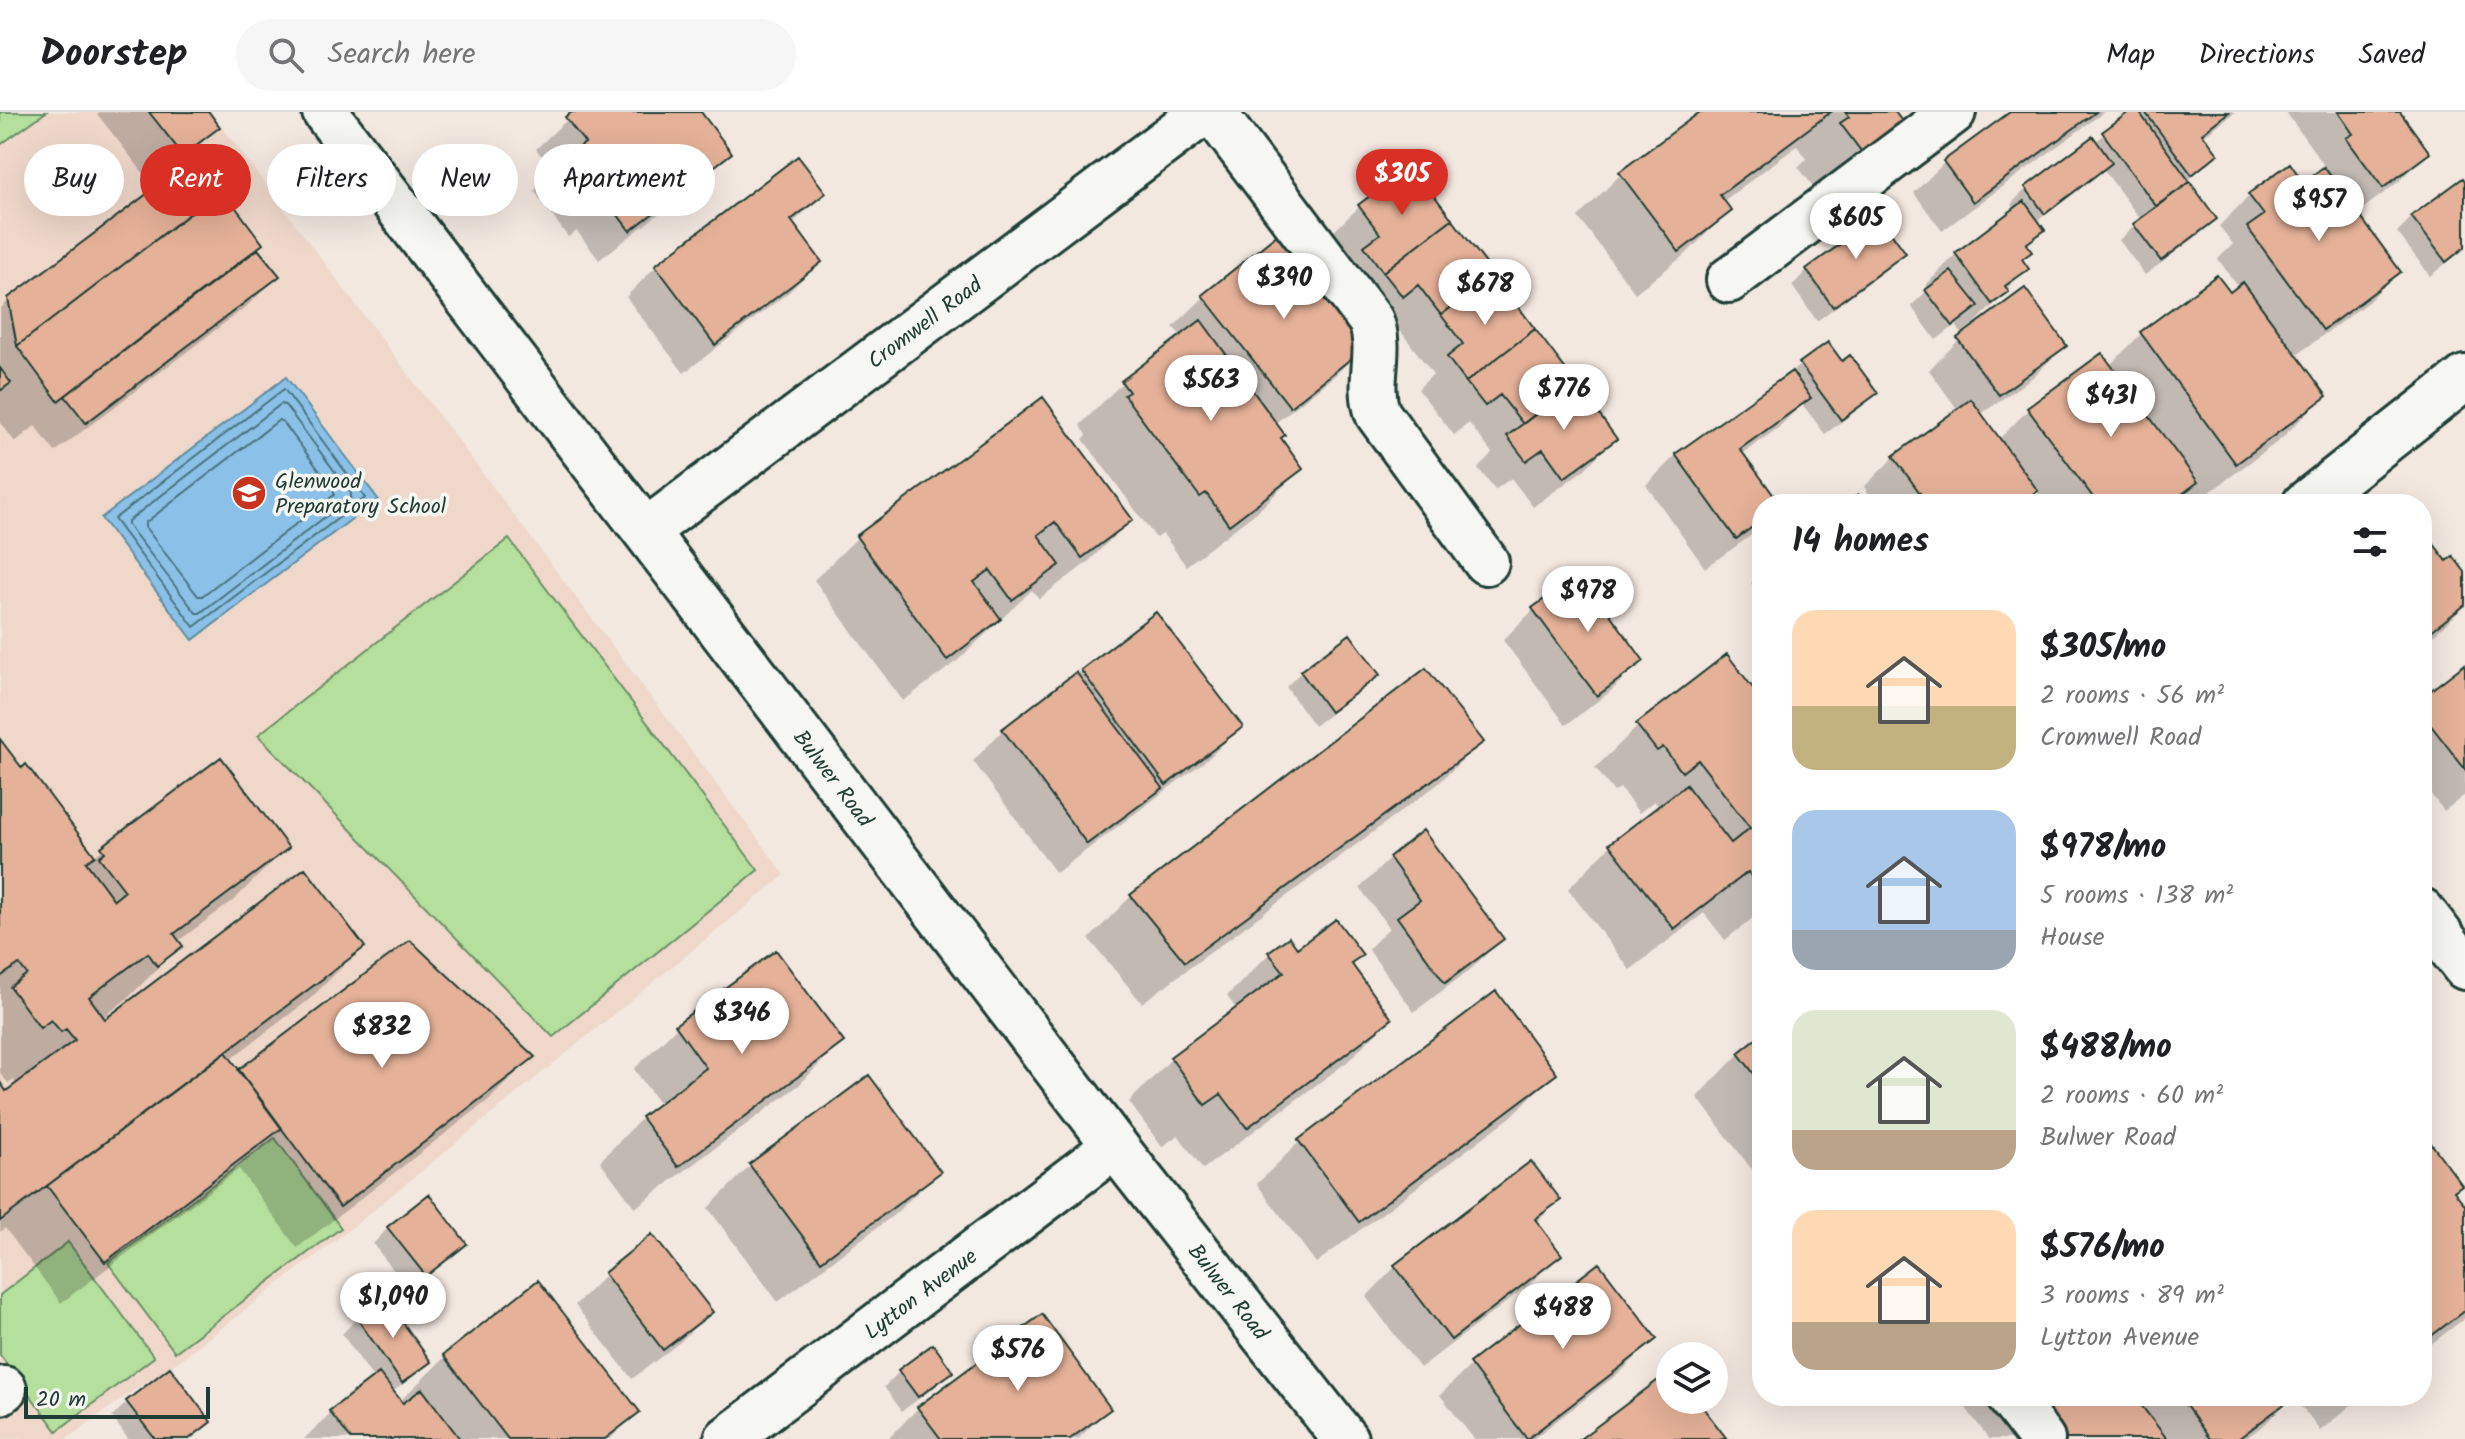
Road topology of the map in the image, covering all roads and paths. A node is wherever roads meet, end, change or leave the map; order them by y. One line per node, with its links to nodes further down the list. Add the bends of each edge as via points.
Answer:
1 (325, 112): 8 (street, Bulwer Road)
2 (1204, 112): 8 (street, Cromwell Road)
3 (1213, 112): 9 (street, via 1371,321 1376,333 1373,401 1378,414)
4 (1953, 112): 5 (street)
5 (1729, 280)
6 (2465, 378): 7 (street)
7 (2318, 494)
8 (646, 531): 12 (street, Bulwer Road)
9 (1486, 562)
10 (2432, 924): 11 (street)
11 (2465, 967)
12 (1115, 1146): 14 (street, Lytton Avenue); 15 (street, Bulwer Road)
13 (2017, 1406): 16 (street)
14 (727, 1439)
15 (1345, 1439)
16 (2042, 1439)

